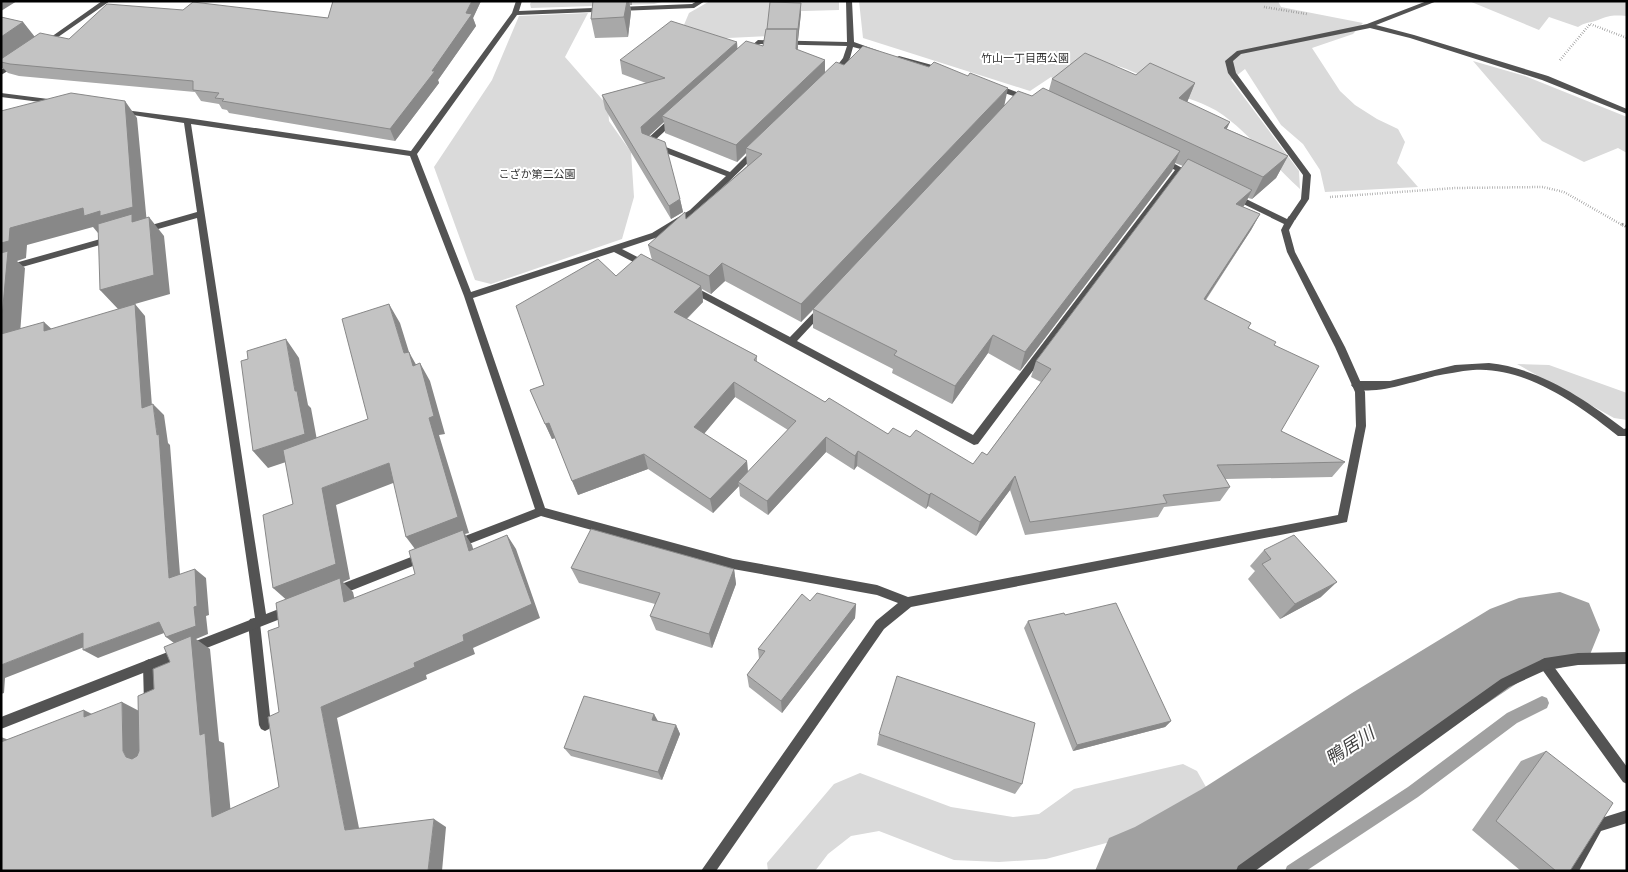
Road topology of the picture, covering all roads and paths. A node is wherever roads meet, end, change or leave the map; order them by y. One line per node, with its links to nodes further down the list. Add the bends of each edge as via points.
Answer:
1 (107, 1): 10 (street)
2 (518, 1): 6 (street)
3 (702, 1): 6 (street, via 694,6)
4 (849, 1): 9 (street)
5 (1434, 1): 7 (street)
6 (515, 13): 30 (street)
7 (1369, 26): 17 (street, via 1429,41); 34 (street, via 1239,52 1229,61 1232,72 1307,175)
8 (1627, 38): 17 (path, via 1590,24)
9 (852, 44): 11 (street); 14 (street, via 758,42); 18 (street, via 840,69)
10 (42, 46)
11 (881, 52)
12 (890, 55): 15 (street)
13 (26, 57): 16 (street)
14 (736, 62)
15 (946, 72)
16 (1, 73)
17 (1545, 78): 26 (street)
18 (827, 82)
19 (984, 84): 21 (street)
20 (1, 94): 23 (street)
21 (1022, 95): 22 (street); 24 (street)
22 (1036, 101)
23 (60, 103)
24 (1015, 103)
25 (109, 109): 28 (street)
26 (1627, 112)
27 (677, 116): 32 (street, via 648,143)
28 (187, 120): 30 (street); 35 (street)
29 (765, 142): 32 (street)
30 (413, 154): 44 (street)
31 (1153, 156): 46 (street, via 1184,171 974,441)
32 (731, 175): 40 (street, via 693,212 655,235)
33 (1222, 190): 36 (street)
34 (1305, 199): 36 (street); 37 (path, via 1456,188 1543,187 1564,192)
35 (201, 214): 38 (street); 53 (street)
36 (1290, 221): 47 (street, via 1285,230 1291,252)
37 (1627, 226)
38 (134, 232)
39 (125, 235): 42 (street)
40 (616, 249): 41 (street); 44 (street)
41 (651, 267)
42 (1, 270)
43 (686, 286): 46 (street)
44 (468, 296): 49 (street)
45 (825, 306): 46 (street)
46 (791, 342)
47 (1356, 385): 48 (street, via 1375,388 1473,367 1505,368 1555,388 1597,413 1622,433); 51 (street, via 1360,392 1361,426 1343,519)
48 (1627, 432)
49 (541, 511): 50 (street); 51 (street, via 733,564 877,590)
50 (324, 596)
51 (908, 602): 62 (street, via 880,625)
52 (297, 606): 53 (street)
53 (258, 622): 56 (street); 59 (street)
54 (1627, 658): 55 (street, via 1578,659)
55 (1545, 664): 60 (street); 63 (street, via 1505,683)
56 (149, 665): 57 (street); 58 (street)
57 (151, 713)
58 (1, 723)
59 (265, 725)
60 (1627, 778)
61 (1627, 816): 64 (street, via 1597,826)
62 (708, 871)
63 (1242, 871)
64 (1571, 871)

